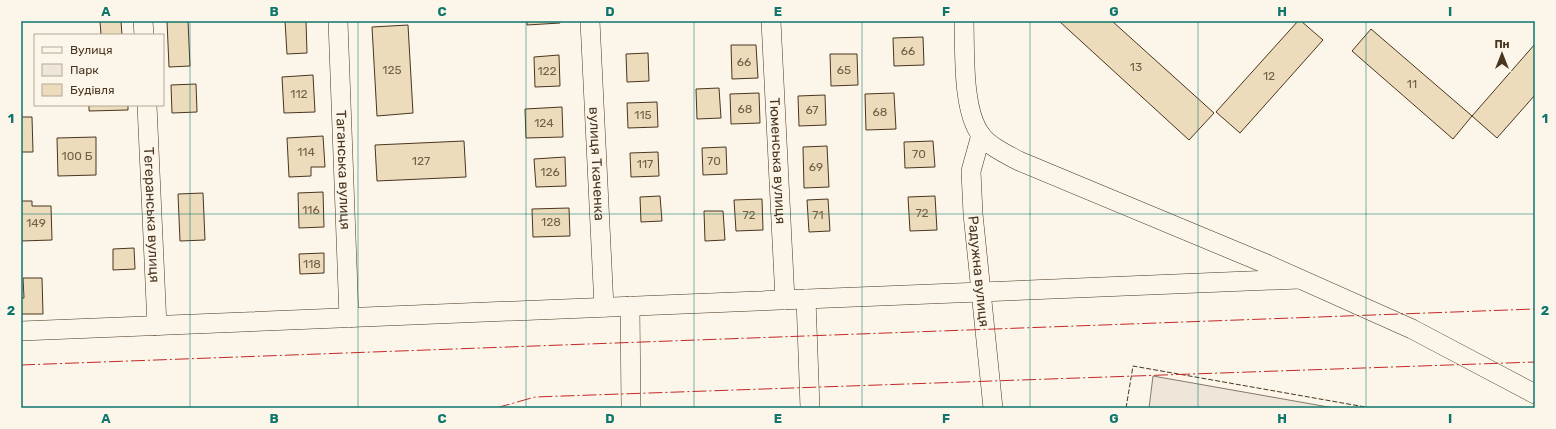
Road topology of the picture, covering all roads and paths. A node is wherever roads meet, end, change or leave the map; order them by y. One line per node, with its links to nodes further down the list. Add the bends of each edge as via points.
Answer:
1 (143, 21): 6 (street)
2 (338, 21): 15 (street, Таганська вулиця)
3 (590, 21): 14 (street, вулиця Ткаченка)
4 (772, 21): 12 (street, Тюменська вулиця)
5 (964, 21): 8 (street, via 968,99 972,118)
6 (144, 34)
7 (147, 106): 16 (street, Тегеранська вулиця)
8 (981, 136): 9 (street, via 1018,161); 10 (street, Радужна вулиця, via 972,171)
9 (1299, 279): 10 (street); 18 (street, via 1412,329)
10 (980, 292): 11 (street); 21 (street, Радужна вулиця)
11 (806, 299): 12 (street); 20 (street)
12 (785, 300): 13 (street)
13 (630, 306): 14 (street); 19 (street)
14 (604, 307): 15 (street)
15 (348, 318): 16 (street)
16 (157, 326): 17 (street)
17 (21, 331)
18 (1535, 394)
19 (631, 408)
20 (810, 408)
21 (993, 408)

